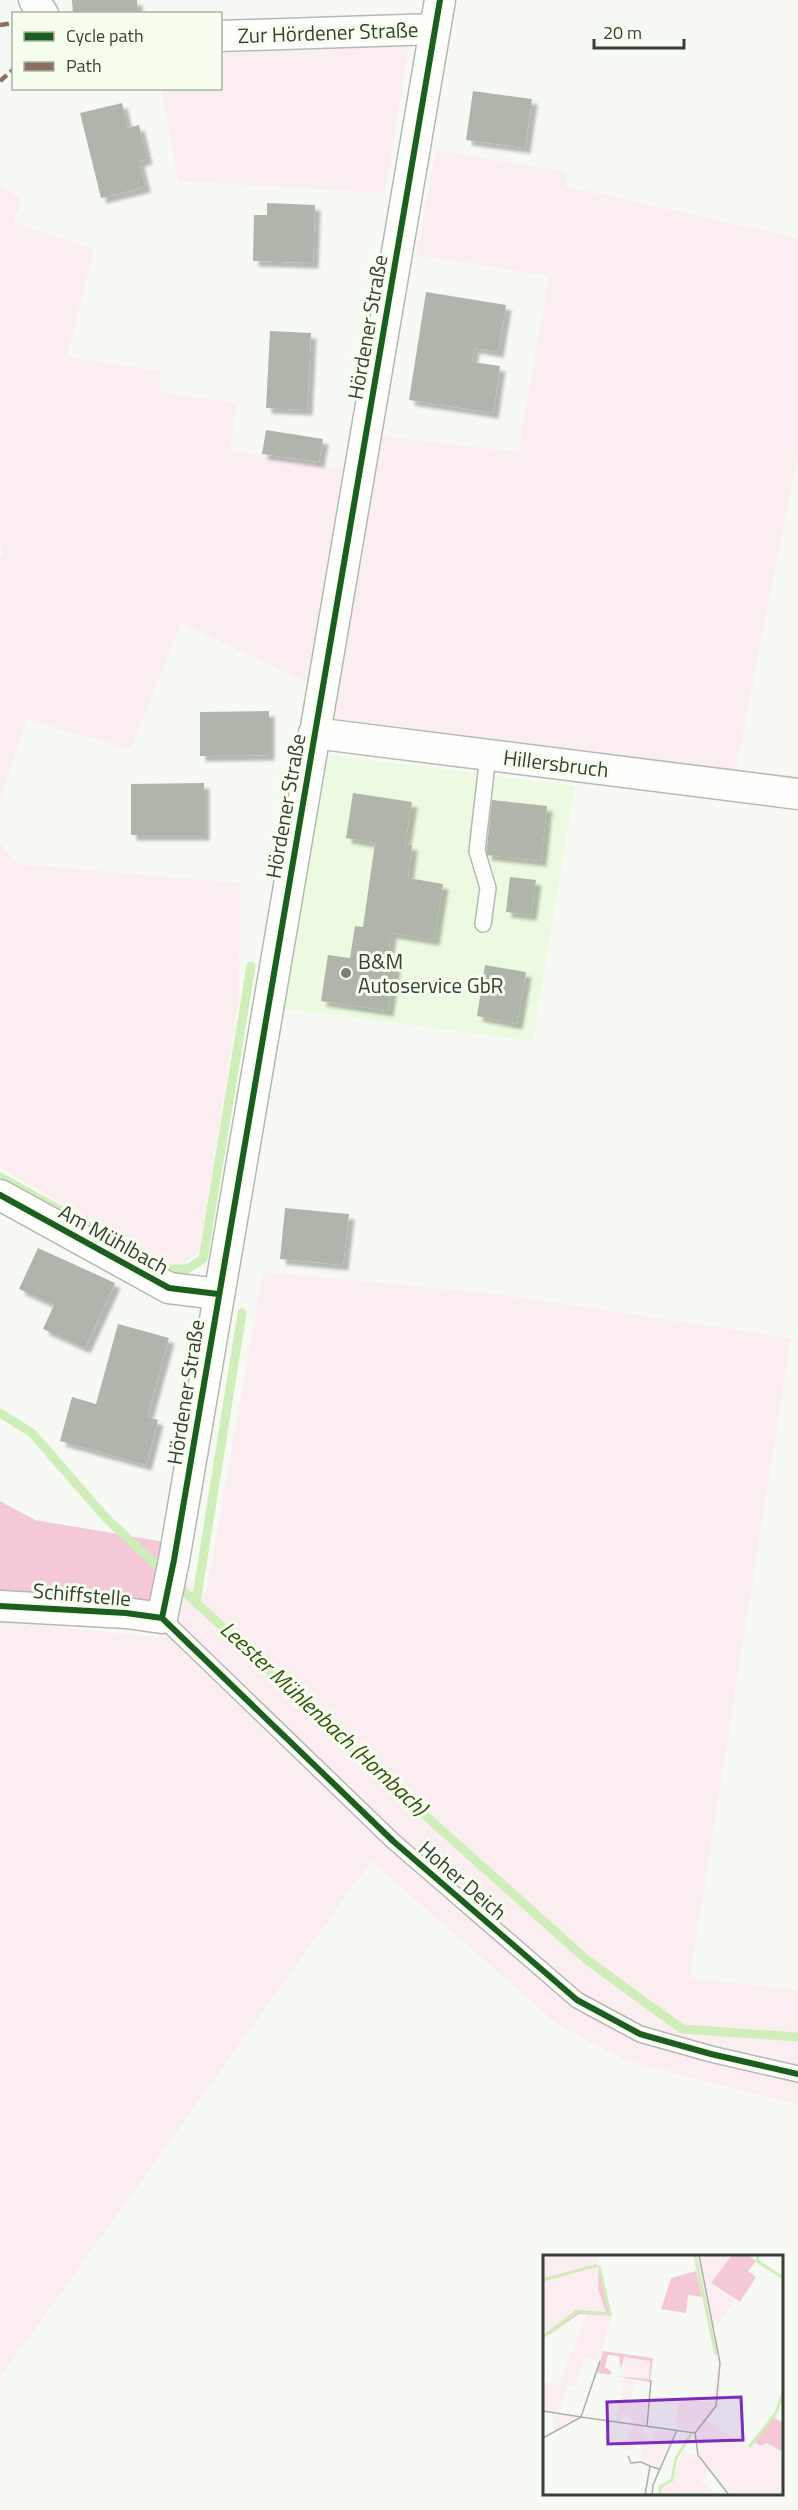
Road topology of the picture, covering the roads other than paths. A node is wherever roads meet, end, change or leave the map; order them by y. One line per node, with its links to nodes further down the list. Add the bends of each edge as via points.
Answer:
1 (438, 14): 2 (street, Zur Hördener Straße); 3 (street, Hördener Straße)
2 (222, 36)
3 (315, 733): 4 (street, Hillersbruch); 8 (street, Hördener Straße)
4 (488, 755): 5 (street, Hillersbruch); 6 (lane, via 477,851 488,888)
5 (798, 794)
6 (483, 924)
7 (0, 1195): 8 (street, Am Mühlbach, via 169,1288)
8 (218, 1294): 9 (street, Hördener Straße)
9 (165, 1604): 10 (street, Schiffstelle, via 115,1612); 11 (lane, Hoher Deich, via 393,1841 576,2000 640,2034)
10 (0, 1606)
11 (798, 2074)

